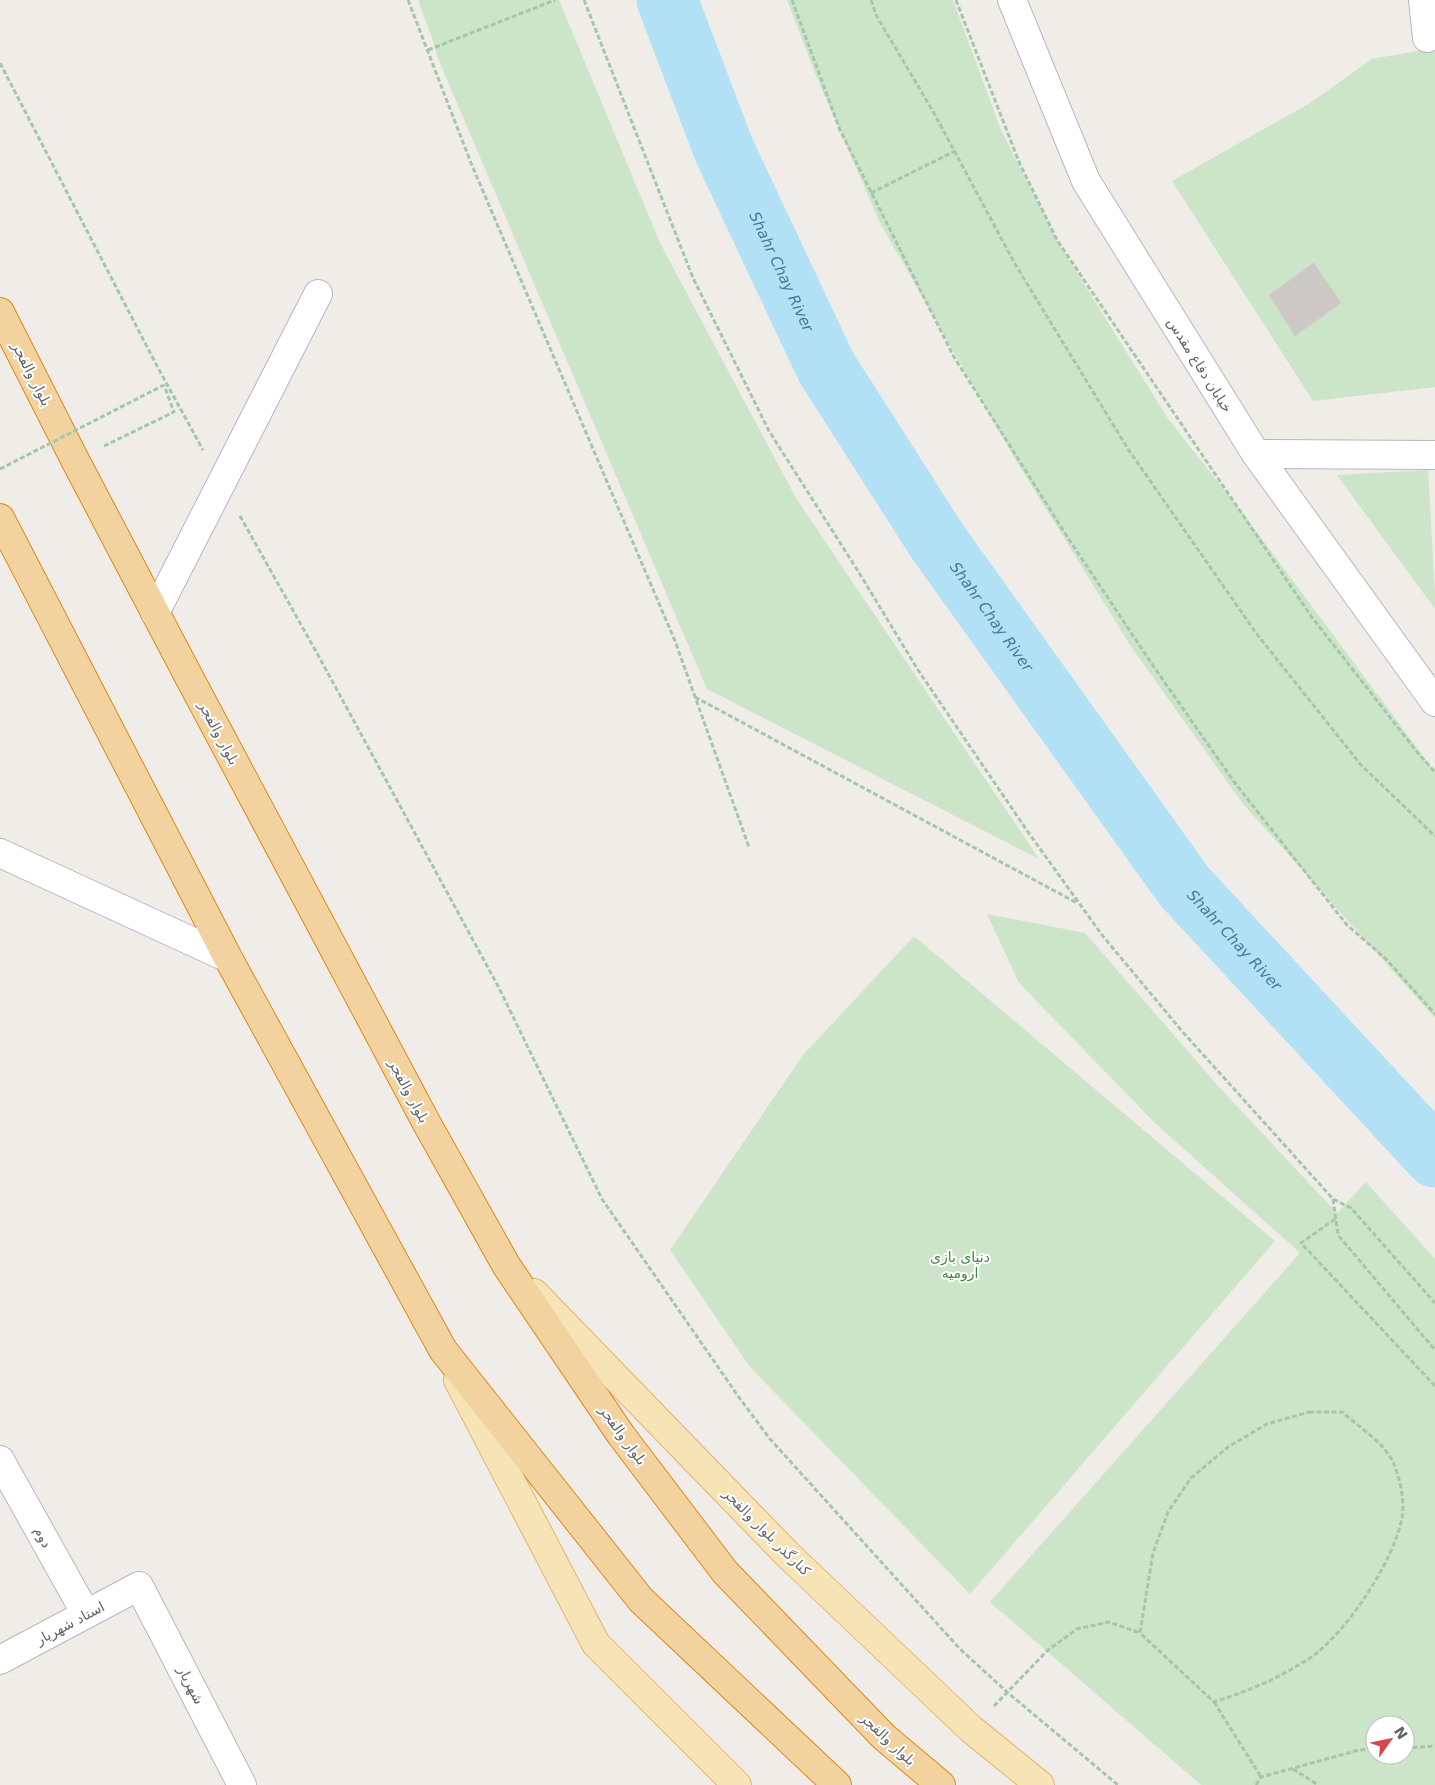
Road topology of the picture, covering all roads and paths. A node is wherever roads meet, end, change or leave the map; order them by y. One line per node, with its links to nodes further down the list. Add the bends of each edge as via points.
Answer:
1 (408, 0): 10 (path)
2 (556, 0): 10 (path)
3 (584, 0): 29 (path, via 693,278 769,431 918,670)
4 (792, 0): 13 (path, via 840,130)
5 (871, 0): 12 (path, via 876,15)
6 (956, 0): 25 (path, via 1020,162 1057,240 1311,616)
7 (1012, 0): 16 (street, خیابان دفاع مقدس, via 1086,182)
8 (1423, 0): 9 (street)
9 (1428, 38)
10 (428, 50): 23 (path, via 471,163 675,641)
11 (0, 63): 20 (path)
12 (955, 151): 13 (path); 26 (path, via 1016,264 1128,449 1250,625 1361,765)
13 (871, 193): 31 (path, via 954,356 1068,538 1156,670 1235,783 1347,925 1386,959)
14 (318, 294): 20 (street)
15 (0, 312): 18 (highway, بلوار والفجر)
16 (1256, 454): 17 (street); 24 (street, خیابان دفاع مقدس)
17 (1435, 455)
18 (75, 460): 19 (path, bridge, via 174,412 164,385); 22 (highway, بلوار والفجر)
19 (0, 469)
20 (221, 483): 22 (street); 44 (path, via 498,986 602,1199 770,1439 960,1649)
21 (1, 528): 30 (highway)
22 (155, 613): 34 (highway, بلوار والفجر, via 426,1122)
23 (695, 697): 27 (path); 29 (path)
24 (1435, 702)
25 (1435, 772)
26 (1435, 836)
27 (749, 847)
28 (0, 853): 30 (street)
29 (1080, 904): 32 (path, via 1182,1030)
30 (228, 958): 36 (highway)
31 (1435, 1014)
32 (1333, 1199): 33 (path); 35 (path, via 1351,1208)
33 (1336, 1219): 37 (path, via 1338,1234); 38 (path, via 1301,1243)
34 (506, 1265): 46 (main road, کنارگذر بلوار والفجر, via 787,1554); 55 (highway, بلوار والفجر, via 621,1435 725,1572 884,1737)
35 (1435, 1303)
36 (443, 1350): 53 (main road, via 596,1644); 54 (highway, via 641,1600)
37 (1435, 1350)
38 (1435, 1386)
39 (0, 1460): 41 (street, دوم)
40 (139, 1586): 41 (street, استاد شهریار); 52 (street, شهریار)
41 (86, 1614): 43 (street, استاد شهریار)
42 (1140, 1633): 44 (path, via 1109,1622 1078,1629 1048,1650); 45 (path); 45 (path, via 1153,1553 1168,1512 1191,1478 1228,1447 1267,1424 1309,1412 1342,1412 1378,1443 1393,1461 1402,1488 1402,1516 1391,1552 1351,1618 1318,1652 1281,1676)
43 (0, 1660)
44 (1007, 1692): 46 (path); 57 (path)
45 (1214, 1702): 51 (path)
46 (971, 1730): 56 (main road, کنارگذر بلوار والفجر)
47 (1435, 1746): 48 (path)
48 (1415, 1747)
49 (1365, 1750): 50 (path)
50 (1293, 1768): 51 (path); 59 (path)
51 (1261, 1778): 58 (path)
52 (242, 1785)
53 (737, 1785)
54 (837, 1785)
55 (941, 1785)
56 (1040, 1785)
57 (1118, 1785)
58 (1256, 1785)
59 (1318, 1785)

